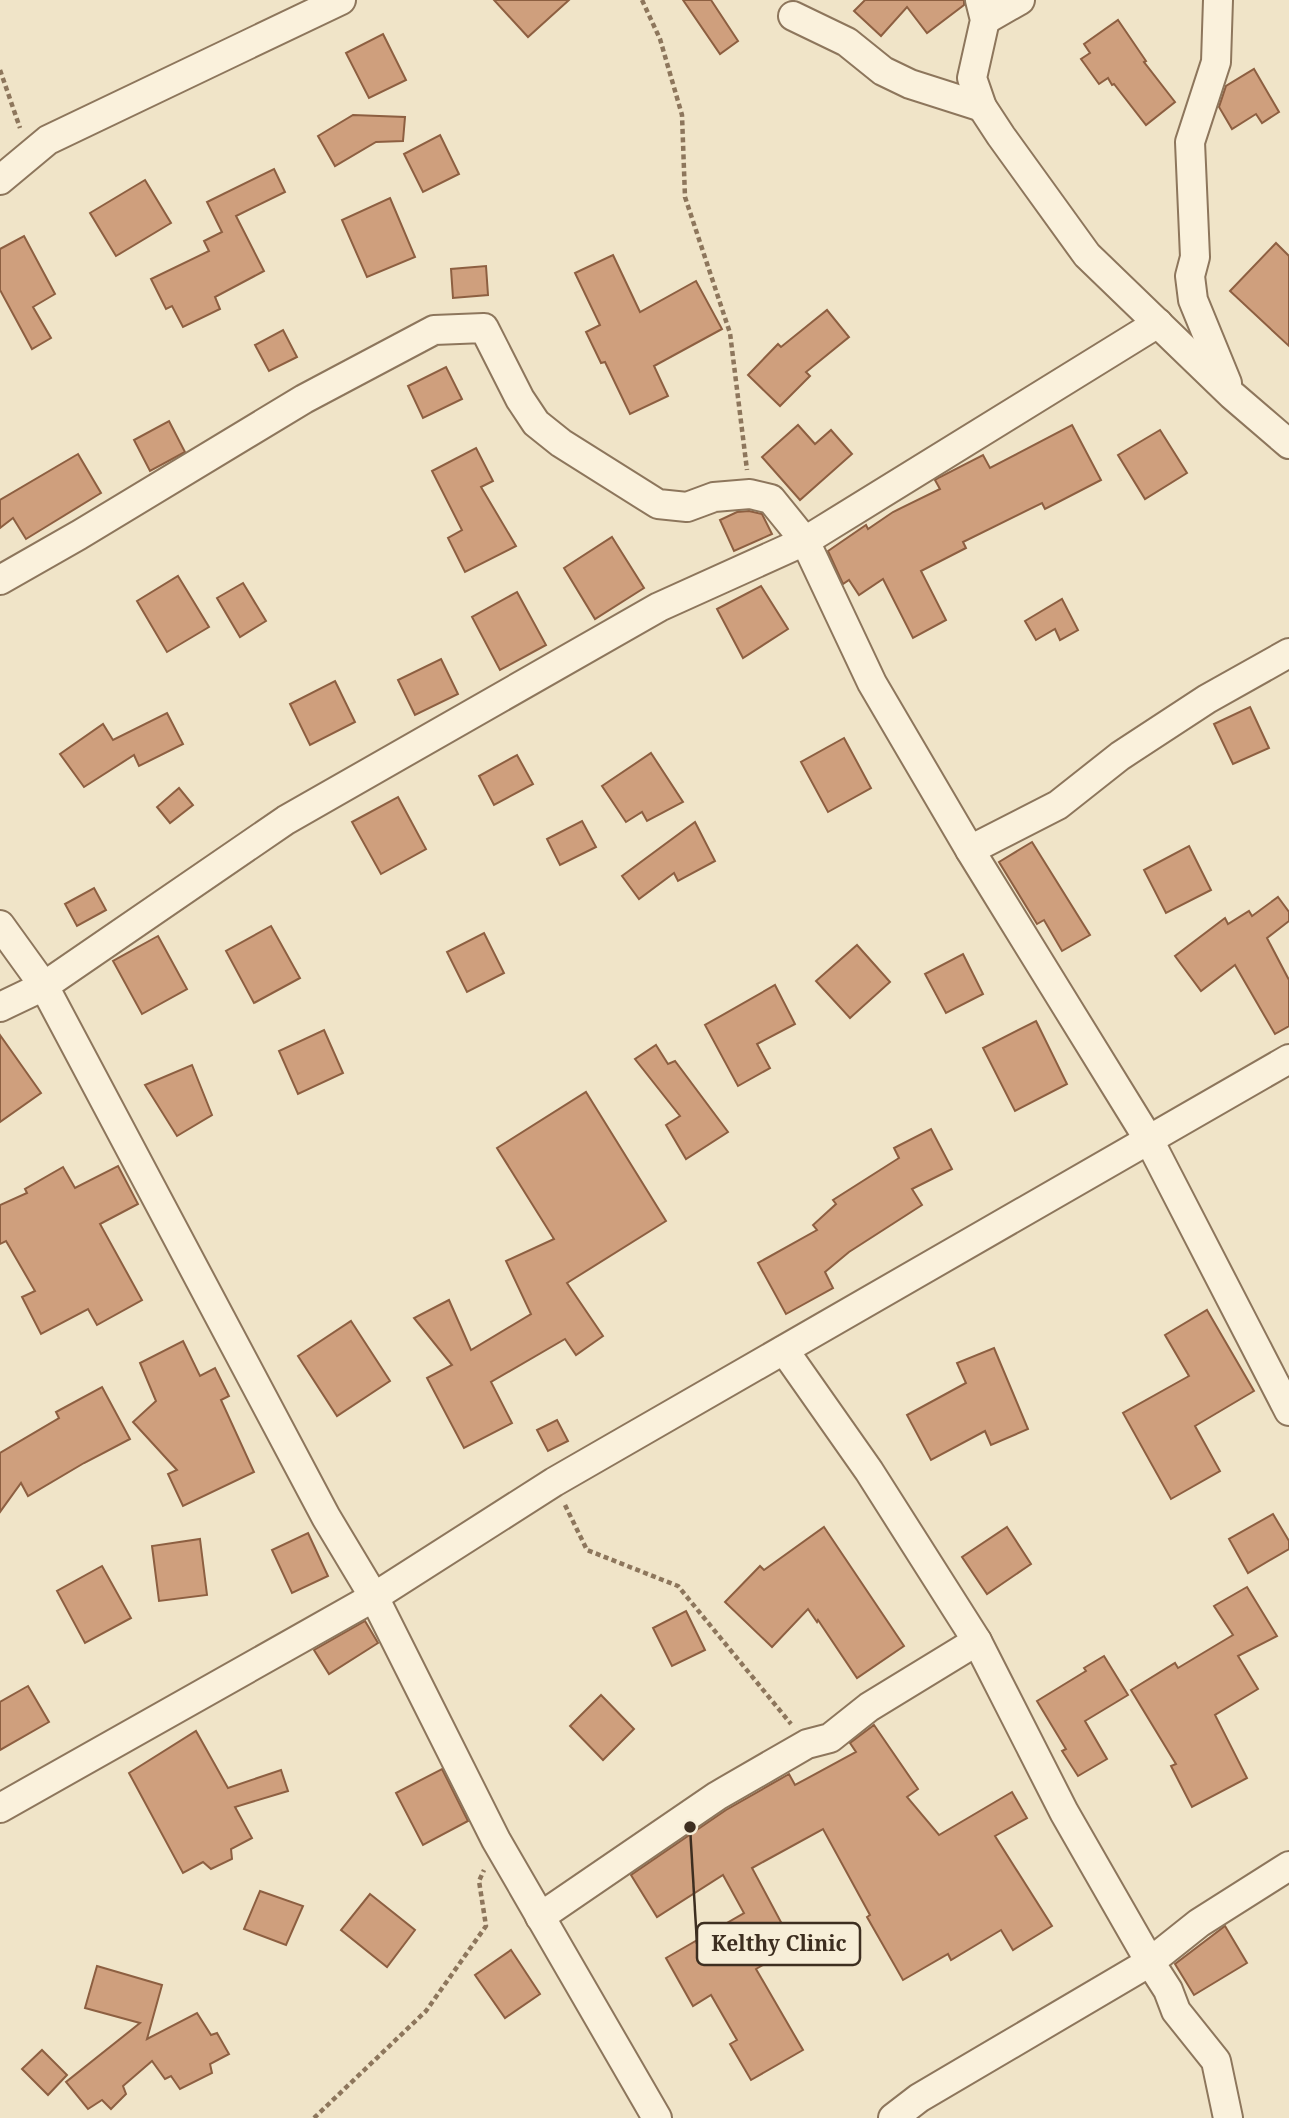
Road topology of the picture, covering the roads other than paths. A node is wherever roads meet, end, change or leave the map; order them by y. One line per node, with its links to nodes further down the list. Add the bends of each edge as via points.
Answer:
1 (341, 0): 7 (street, via 48,140)
2 (1020, 0): 4 (street)
3 (1218, 0): 9 (street, via 1216,62 1190,142 1195,257 1190,276 1193,300)
4 (983, 10): 6 (street, via 972,78)
5 (793, 16): 6 (street, via 847,43 883,71 910,84)
6 (982, 107): 8 (street, via 1087,256)
7 (0, 180)
8 (1158, 323): 9 (street); 11 (street)
9 (1233, 395): 10 (street)
10 (1289, 444)
11 (805, 541): 12 (street, via 771,499 750,494 714,497 687,507 658,504 536,423 484,328 434,330 304,399); 14 (street, via 872,683); 16 (street, via 659,607 286,820)
12 (0, 580)
13 (1289, 653): 14 (street, via 1207,699 1120,756 1058,804)
14 (970, 850): 19 (street)
15 (0, 925): 16 (street)
16 (44, 986): 17 (street); 22 (street, via 326,1517)
17 (0, 1007)
18 (1289, 1059): 19 (street)
19 (1149, 1140): 20 (street); 21 (street)
20 (784, 1350): 22 (street, via 554,1482); 23 (street, via 869,1471)
21 (1289, 1412)
22 (374, 1597): 24 (street); 26 (street, via 496,1840)
23 (977, 1641): 26 (street, via 869,1707 830,1738 807,1744 717,1796); 27 (street, via 1065,1812)
24 (0, 1808)
25 (1289, 1866): 27 (street, via 1199,1923)
26 (540, 1917): 28 (street)
27 (1150, 1962): 29 (street, via 919,2098); 30 (street, via 1176,2011 1216,2061)
28 (657, 2118)
29 (893, 2118)
30 (1228, 2118)

